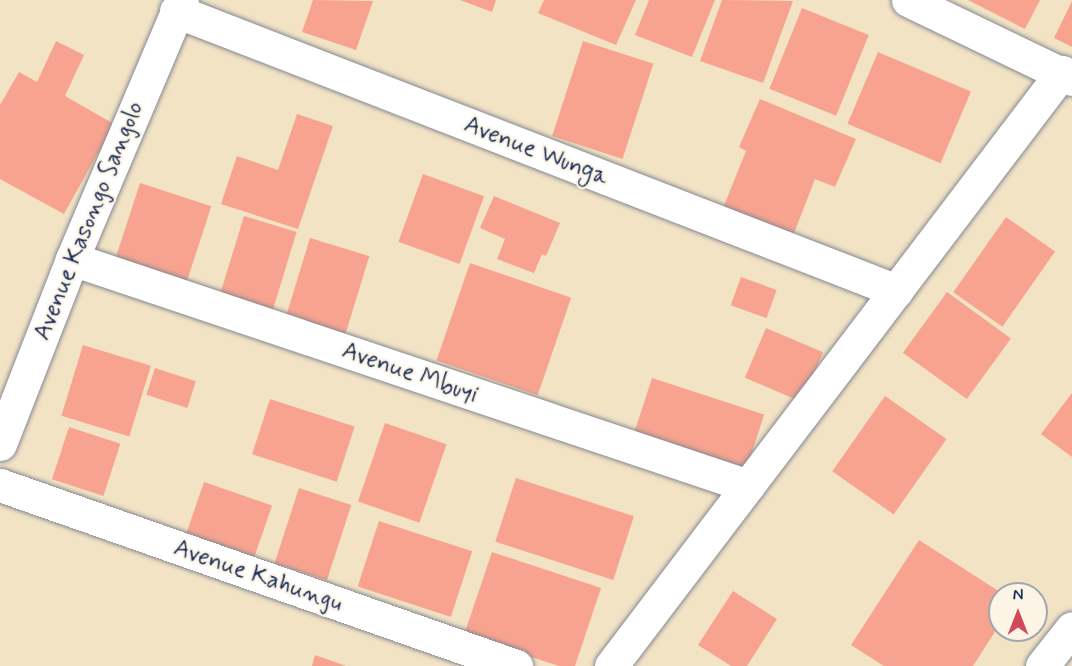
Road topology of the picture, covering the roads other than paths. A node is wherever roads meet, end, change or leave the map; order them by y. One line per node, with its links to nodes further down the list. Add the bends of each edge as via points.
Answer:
1 (908, 0): 3 (street)
2 (179, 5): 4 (street, Avenue Kasongo Sangolo); 5 (street, Avenue Wunga)
3 (1067, 75): 5 (street)
4 (72, 259): 6 (street, Avenue Kasongo Sangolo); 8 (street, Avenue Mbuyi)
5 (897, 291): 8 (street)
6 (0, 444)
7 (0, 485): 10 (street, Avenue Kahungu)
8 (748, 486): 11 (street)
9 (1072, 628): 12 (street)
10 (516, 666)
11 (611, 666)
12 (1042, 666)

